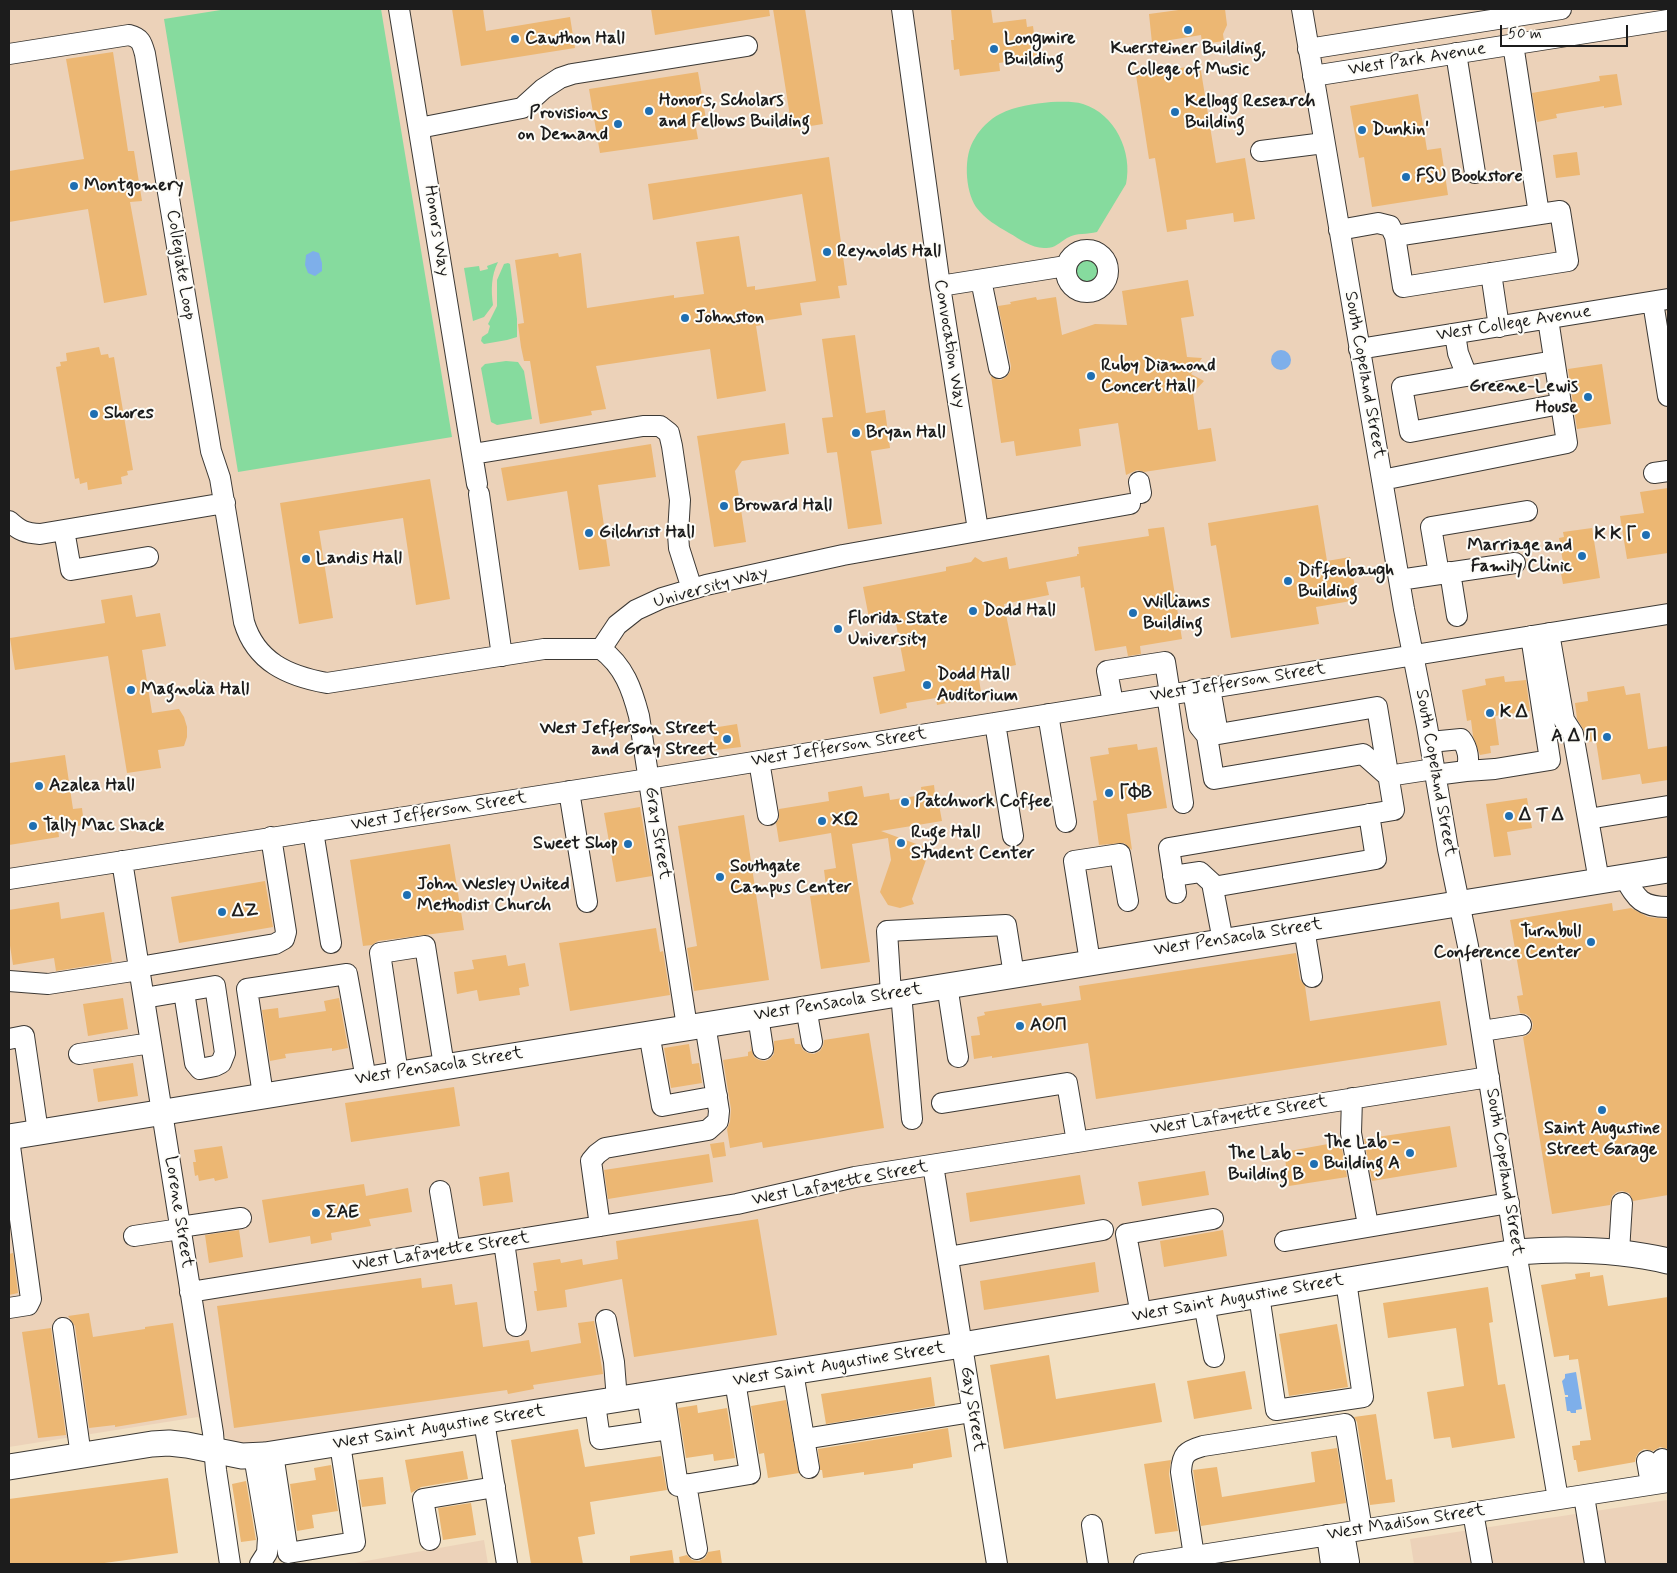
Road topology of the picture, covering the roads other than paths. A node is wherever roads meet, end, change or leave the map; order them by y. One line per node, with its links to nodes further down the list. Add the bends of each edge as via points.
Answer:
1 (399, 9): 14 (street, Honors Way)
2 (902, 9): 24 (street, Convocation Way)
3 (1302, 9): 9 (street, South Copeland Street)
4 (1561, 9): 6 (street, West Park Avenue)
5 (1668, 20): 7 (street, West Park Avenue)
6 (1408, 33): 9 (street, West Park Avenue); 12 (street)
7 (1513, 44): 10 (street, West Park Avenue); 18 (street)
8 (747, 46): 14 (street, via 572,74 560,78 522,108)
9 (1308, 48): 13 (street, South Copeland Street)
10 (1456, 53): 12 (street, West Park Avenue); 17 (street)
11 (9, 54): 38 (street, Collegiate Loop, via 116,36 129,35 142,43 211,451)
12 (1412, 60): 13 (street, West Park Avenue)
13 (1313, 76): 15 (street, South Copeland Street)
14 (419, 128): 35 (street, Honors Way)
15 (1324, 143): 16 (street); 19 (street, South Copeland Street)
16 (1261, 151)
17 (1474, 173)
18 (1539, 214): 20 (street); 22 (street, via 1560,211 1568,261)
19 (1339, 230): 20 (street, via 1378,223 1390,226); 29 (street, South Copeland Street)
20 (1395, 236): 22 (street, via 1403,287)
21 (1066, 266): 23 (street)
22 (1491, 273): 27 (street)
23 (981, 280): 24 (street); 31 (street)
24 (940, 286): 42 (street, Convocation Way)
25 (1661, 301): 26 (street, West College Avenue); 33 (street)
26 (1548, 319): 27 (street, West College Avenue); 30 (street)
27 (1499, 326): 28 (street, West College Avenue)
28 (1454, 334): 29 (street, West College Avenue); 32 (street)
29 (1359, 349): 36 (street, South Copeland Street)
30 (1554, 361): 32 (street); 34 (street)
31 (998, 368)
32 (1467, 376): 34 (street, via 1402,388 1410,432)
33 (1668, 396)
34 (1560, 404): 36 (street, via 1566,443)
35 (473, 454): 47 (street, via 643,426 660,426 669,433 672,446 680,500 679,548); 53 (street, Honors Way)
36 (1382, 480): 46 (street, South Copeland Street)
37 (1137, 493): 42 (street, University Way, via 1022,524)
38 (225, 504): 41 (street); 53 (street, Collegiate Loop, via 244,622 253,642 277,667 305,679 327,683)
39 (1527, 511): 45 (street, via 1431,527)
40 (9, 521): 41 (street, via 28,534)
41 (64, 530): 43 (street, via 71,570)
42 (978, 530): 47 (street, University Way, via 843,555)
43 (148, 557)
44 (1515, 563): 45 (street)
45 (1444, 573): 46 (street); 49 (street)
46 (1399, 580): 52 (street, South Copeland Street)
47 (692, 589): 51 (street, University Way, via 636,610 617,625)
48 (1668, 614): 50 (street, West Jefferson Street)
49 (1457, 616)
50 (1540, 634): 52 (street, West Jefferson Street); 62 (street, via 1550,760); 71 (street, via 1564,720 1573,734)
51 (601, 649): 53 (street, via 544,649); 65 (street, Gray Street, via 617,663 630,686 639,716)
52 (1413, 655): 54 (street, West Jefferson Street); 60 (street, South Copeland Street)
53 (502, 656)
54 (1202, 689): 55 (street, West Jefferson Street); 59 (street, via 1199,726)
55 (1169, 694): 56 (street, West Jefferson Street); 56 (street, via 1165,662 1117,669 1108,671); 67 (street)
56 (1113, 703): 57 (street, West Jefferson Street)
57 (1048, 714): 58 (street, West Jefferson Street); 72 (street)
58 (995, 722): 61 (street, West Jefferson Street); 74 (street)
59 (1213, 735): 64 (street, via 1214,778 1363,754); 64 (street, via 1377,707)
60 (1430, 742): 62 (street, via 1461,739 1466,746 1469,763); 63 (street, South Copeland Street)
61 (760, 761): 65 (street, West Jefferson Street); 70 (street)
62 (1466, 771): 63 (street)
63 (1435, 772): 64 (street); 84 (street, South Copeland Street)
64 (1388, 776): 69 (street, via 1394,810)
65 (648, 779): 66 (street, West Jefferson Street); 101 (street, Gray Street)
66 (569, 791): 73 (street, West Jefferson Street); 83 (street)
67 (1183, 803)
68 (1668, 806): 71 (street)
69 (1369, 814): 81 (street, via 1376,859); 81 (street, via 1168,848 1174,885 1200,872)
70 (768, 815)
71 (1588, 819): 80 (street)
72 (1066, 822)
73 (313, 831): 75 (street, West Jefferson Street); 88 (street)
74 (1014, 836)
75 (271, 838): 76 (street, West Jefferson Street); 90 (street, via 286,932 284,939 275,944)
76 (122, 861): 79 (street, West Jefferson Street); 90 (street, Lorene Street)
77 (1668, 870): 78 (main road, West Pensacola Street)
78 (1624, 877): 80 (main road, West Pensacola Street); 85 (street, via 1641,901 1653,907)
79 (9, 879)
80 (1599, 881): 84 (main road, West Pensacola Street)
81 (1213, 887): 87 (street)
82 (1128, 901): 89 (street, via 1120,854 1074,861)
83 (587, 902)
84 (1460, 903): 86 (main road, West Pensacola Street); 102 (street, South Copeland Street)
85 (1668, 907)
86 (1304, 928): 87 (main road, West Pensacola Street); 92 (street)
87 (1223, 941): 89 (main road, West Pensacola Street)
88 (331, 942)
89 (1090, 962): 91 (main road, West Pensacola Street)
90 (139, 968): 93 (street, via 48,984); 97 (street, Lorene Street)
91 (1014, 975): 94 (main road, West Pensacola Street); 96 (street, via 1006,925 887,931)
92 (1312, 977)
93 (9, 981)
94 (947, 986): 96 (main road, West Pensacola Street); 109 (street)
95 (184, 992): 97 (street)
96 (896, 994): 98 (main road, West Pensacola Street); 119 (street)
97 (144, 998): 106 (street, Lorene Street)
98 (811, 1007): 99 (main road, West Pensacola Street); 105 (street, via 808,1019)
99 (758, 1016): 101 (main road, West Pensacola Street); 107 (street)
100 (1522, 1025): 102 (street)
101 (696, 1026): 103 (main road, West Pensacola Street); 115 (street, Gray Street)
102 (1482, 1031): 112 (street, South Copeland Street)
103 (649, 1033): 110 (main road, West Pensacola Street); 115 (street, via 662,1106)
104 (9, 1039): 120 (street, via 24,1036)
105 (812, 1042)
106 (151, 1043): 108 (street); 118 (street, Lorene Street)
107 (763, 1050)
108 (80, 1054)
109 (958, 1057)
110 (444, 1066): 111 (main road, West Pensacola Street); 111 (street, via 425,946 380,953)
111 (398, 1074): 113 (main road, West Pensacola Street)
112 (1489, 1077): 116 (street, West Lafayette Street); 125 (street, South Copeland Street)
113 (366, 1079): 114 (main road, West Pensacola Street); 114 (street, via 347,974 247,989)
114 (263, 1095): 118 (main road, West Pensacola Street)
115 (717, 1096): 129 (street, Gray Street, via 718,1121 708,1130 605,1148 597,1154 591,1161)
116 (1352, 1098): 122 (street, West Lafayette Street); 130 (street, via 1352,1132)
117 (942, 1103): 122 (street, via 1067,1083)
118 (162, 1112): 120 (main road, West Pensacola Street); 131 (street, Lorene Street)
119 (912, 1119)
120 (38, 1132): 121 (main road, West Pensacola Street)
121 (9, 1138): 145 (street, via 31,1299 28,1305)
122 (1077, 1142): 123 (street, West Lafayette Street)
123 (933, 1165): 129 (street, West Lafayette Street, via 737,1204); 139 (street, Gay Street)
124 (440, 1191): 136 (street)
125 (1509, 1203): 130 (street); 137 (street, South Copeland Street)
126 (1622, 1203): 138 (street)
127 (241, 1218): 131 (street)
128 (1213, 1218): 146 (street, via 1126,1234)
129 (600, 1226): 135 (street, West Lafayette Street)
130 (1368, 1226): 134 (street)
131 (180, 1228): 133 (street); 142 (street, Lorene Street)
132 (1103, 1230): 139 (street)
133 (134, 1236)
134 (1285, 1241)
135 (504, 1242): 136 (street, West Lafayette Street); 148 (street)
136 (450, 1250): 142 (street, West Lafayette Street)
137 (1516, 1252): 138 (main road, West Saint Augustine Street); 141 (main road, West Saint Augustine Street); 171 (street, South Copeland Street)
138 (1619, 1252): 140 (main road, West Saint Augustine Street)
139 (948, 1257): 150 (street, Gay Street)
140 (1668, 1261)
141 (1346, 1280): 143 (main road, West Saint Augustine Street); 143 (street, via 1363,1397 1276,1410)
142 (190, 1292): 161 (street, Lorene Street)
143 (1260, 1295): 144 (main road, West Saint Augustine Street)
144 (1204, 1304): 146 (main road, West Saint Augustine Street); 151 (street)
145 (9, 1308)
146 (1141, 1315): 150 (main road, West Saint Augustine Street)
147 (606, 1320): 155 (street, via 614,1362)
148 (516, 1326)
149 (63, 1328): 163 (street)
150 (962, 1345): 152 (main road, West Saint Augustine Street); 156 (street, Gay Street)
151 (1214, 1358)
152 (793, 1372): 153 (main road, West Saint Augustine Street); 159 (street)
153 (735, 1381): 154 (main road, West Saint Augustine Street); 168 (street, via 750,1474)
154 (655, 1394): 155 (main road, West Saint Augustine Street); 158 (street)
155 (606, 1402): 157 (main road, West Saint Augustine Street); 158 (street, via 600,1439)
156 (972, 1412): 159 (street); 182 (street, Gay Street)
157 (484, 1421): 160 (main road, West Saint Augustine Street); 169 (street)
158 (661, 1430): 168 (street, via 678,1486)
159 (804, 1439): 166 (street)
160 (340, 1444): 162 (main road, West Saint Augustine Street); 162 (street, via 355,1542 288,1552)
161 (214, 1450): 162 (main road, West Saint Augustine Street, via 242,1456); 163 (main road, West Saint Augustine Street, via 160,1444); 179 (street, Lorene Street)
162 (264, 1455): 180 (street, via 268,1538 267,1553)
163 (81, 1456): 165 (main road, West Saint Augustine Street)
164 (1655, 1460): 167 (street)
165 (9, 1467)
166 (809, 1468)
167 (1662, 1483): 170 (street, West Madison Street)
168 (686, 1484): 176 (street)
169 (495, 1487): 175 (street, via 423,1499); 181 (street)
170 (1584, 1496): 171 (street, West Madison Street); 186 (street)
171 (1558, 1499): 172 (street, West Madison Street)
172 (1473, 1512): 174 (street, West Madison Street); 185 (street)
173 (1092, 1525): 183 (street)
174 (1344, 1533): 177 (street, West Madison Street); 177 (street, via 1344,1424 1190,1450 1182,1459 1181,1472); 178 (street)
175 (430, 1540)
176 (697, 1549)
177 (1194, 1556): 184 (street, West Madison Street)
178 (1340, 1563)
179 (230, 1564)
180 (260, 1564)
181 (507, 1564)
182 (997, 1564)
183 (1098, 1564)
184 (1144, 1564)
185 (1482, 1564)
186 (1595, 1564)

